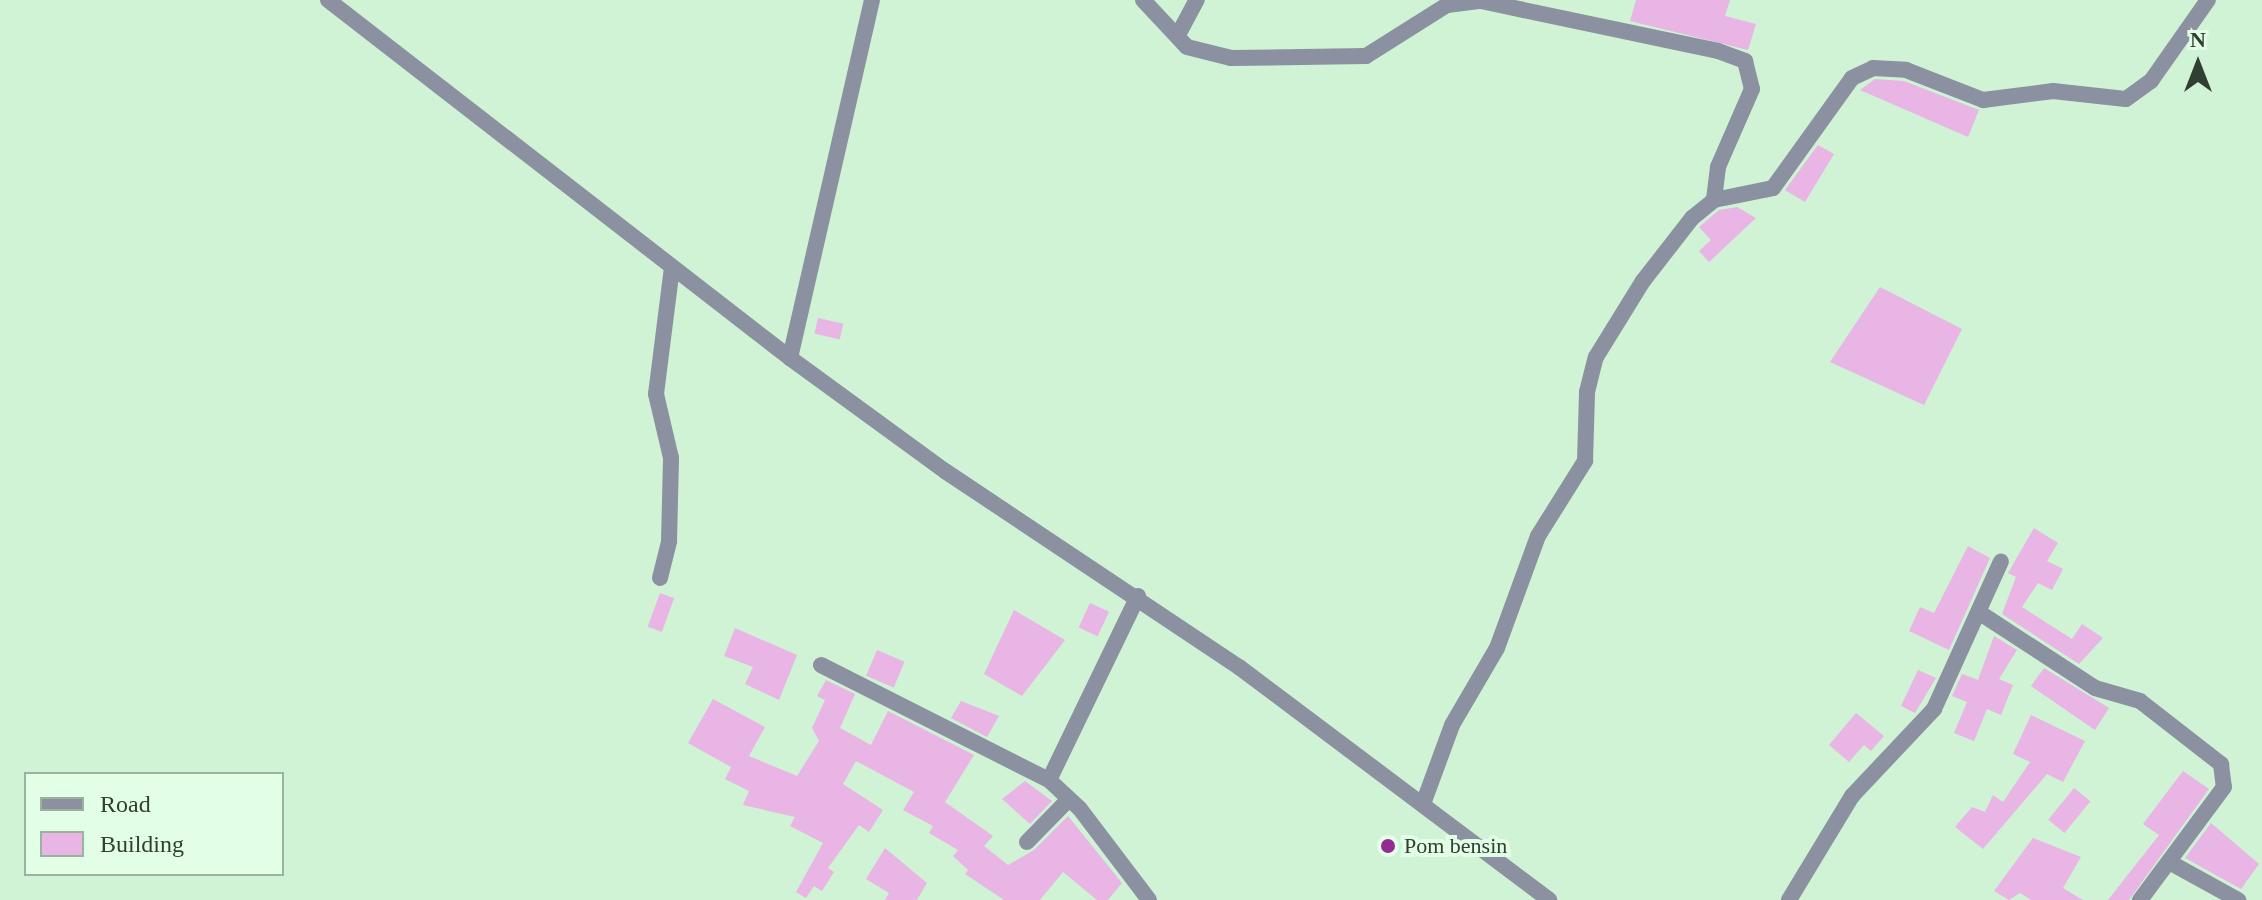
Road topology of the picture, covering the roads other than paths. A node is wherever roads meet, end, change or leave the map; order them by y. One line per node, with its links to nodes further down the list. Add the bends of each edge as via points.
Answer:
1 (328, 0): 8 (street)
2 (872, 0): 9 (street)
3 (1143, 0): 6 (street)
4 (1197, 0): 6 (street)
5 (2208, 0): 7 (street, via 2151,81 2126,99 2053,91 1983,100 1906,70 1873,68 1852,78 1773,188)
6 (1178, 35): 7 (street, via 1201,54 1349,58 1377,50 1447,5 1481,1 1718,51 1745,61 1752,89 1718,167)
7 (1714, 200): 17 (street, via 1643,281 1596,357 1587,392 1585,461 1538,536 1497,648 1452,725)
8 (672, 268): 9 (street); 11 (street, via 656,394 671,458 669,541)
9 (790, 358): 12 (street, via 945,471)
10 (2001, 561): 13 (street)
11 (660, 578)
12 (1138, 596): 15 (street); 17 (street)
13 (1980, 613): 19 (street, via 2095,688 2140,701 2221,764 2224,787); 22 (street, via 1934,709 1852,796)
14 (821, 665): 15 (street)
15 (1049, 780): 16 (street)
16 (1069, 799): 18 (street); 20 (street)
17 (1423, 804): 21 (street)
18 (1027, 842)
19 (2171, 863): 23 (street); 24 (street)
20 (1149, 900)
21 (1549, 900)
22 (1789, 900)
23 (2140, 900)
24 (2238, 900)

